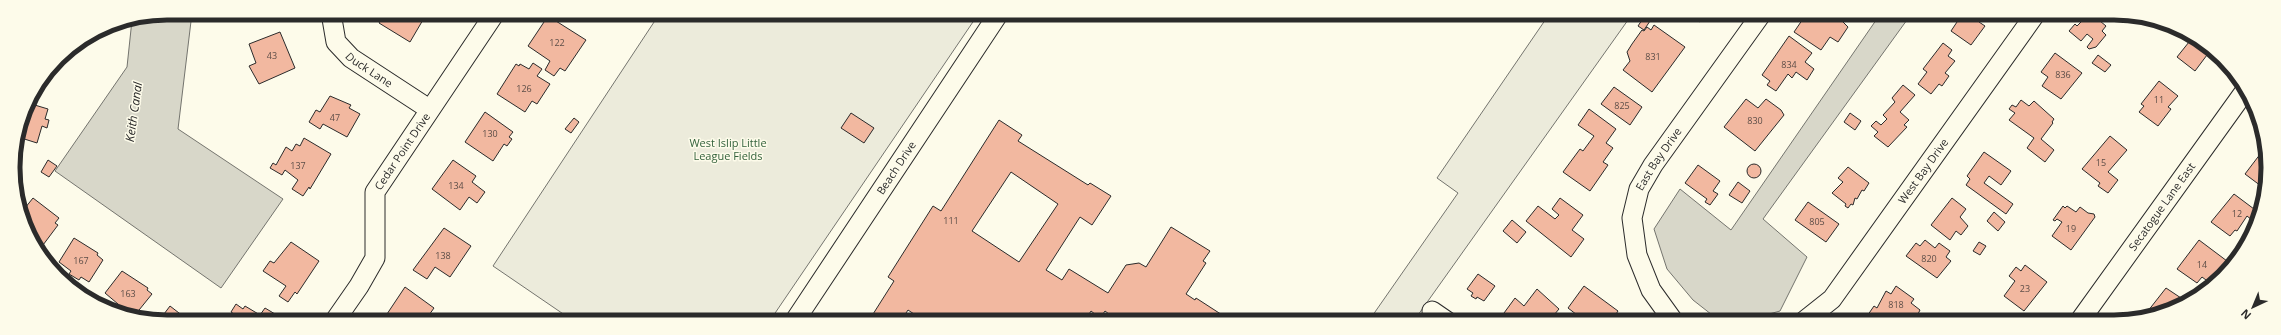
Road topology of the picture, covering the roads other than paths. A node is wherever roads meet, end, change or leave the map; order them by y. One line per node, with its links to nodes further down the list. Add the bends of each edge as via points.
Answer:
1 (332, 20): 7 (street, Duck Lane, via 336,42 352,58)
2 (490, 20): 7 (street, Cedar Point Drive)
3 (994, 20): 10 (street, Beach Drive)
4 (1757, 20): 12 (street, East Bay Drive, via 1653,165 1639,189 1632,218 1637,255 1651,290)
5 (2031, 20): 13 (street, West Bay Drive, via 1832,299)
6 (2241, 95): 14 (street, Secatogue Lane East)
7 (429, 109): 9 (street, Cedar Point Drive, via 375,192 375,258)
8 (1432, 311): 11 (street)
9 (339, 315)
10 (799, 315)
11 (1438, 315)
12 (1669, 315)
13 (1812, 315)
14 (2084, 315)

